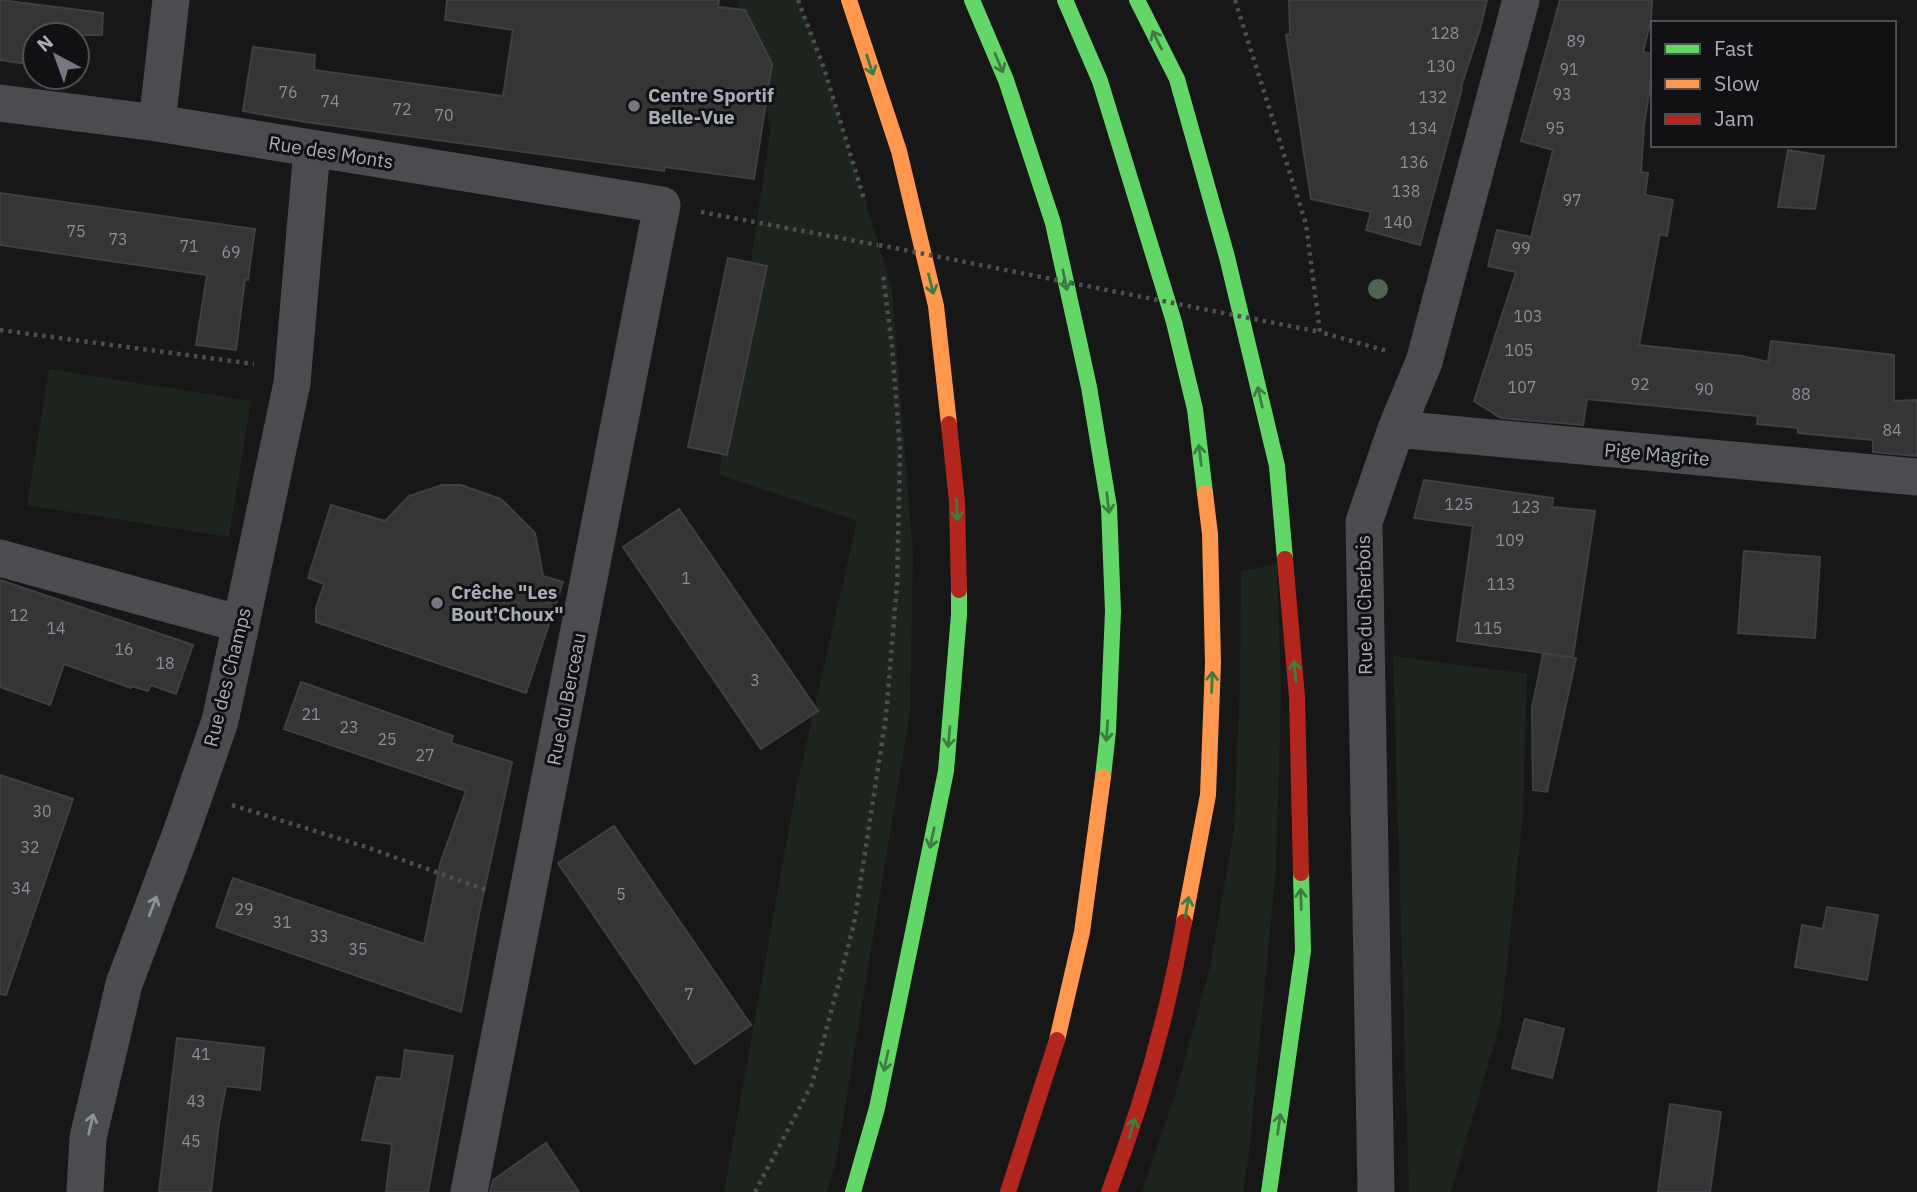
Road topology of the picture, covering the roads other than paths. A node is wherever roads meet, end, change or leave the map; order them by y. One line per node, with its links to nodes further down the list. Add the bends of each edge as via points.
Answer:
1 (171, 0): 8 (street)
2 (849, 0): 17 (highway, one-way to 17, via 899,151 936,306 957,502 959,615 946,771 877,1108)
3 (972, 0): 18 (highway, one-way to 18, via 1006,80 1053,223 1089,387 1109,507 1113,598 1108,731 1082,932 1055,1048)
4 (1065, 0): 19 (highway, one-way to 4, via 1173,984 1208,795 1213,663 1210,534 1195,409 1174,322 1100,81)
5 (1137, 0): 20 (highway, one-way to 5, via 1303,951 1297,697 1277,466 1227,257 1177,79)
6 (1521, 0): 11 (street, Rue du Cherbois, via 1424,362)
7 (0, 103): 8 (street, Rue des Monts)
8 (157, 122): 9 (street, Rue des Monts)
9 (312, 149): 10 (street, Rue des Monts); 14 (street, Rue des Champs, via 292,383)
10 (662, 205): 16 (street, Rue du Berceau)
11 (1396, 429): 12 (street, Pige Magrite); 21 (street, Rue du Cherbois, via 1363,522)
12 (1917, 477)
13 (0, 558): 14 (street)
14 (241, 624): 15 (street, Rue des Champs, one-way to 14, via 88,1138 124,984 220,720)
15 (85, 1192)
16 (469, 1192)
17 (853, 1192)
18 (1007, 1192)
19 (1109, 1192)
20 (1269, 1192)
21 (1376, 1192)

